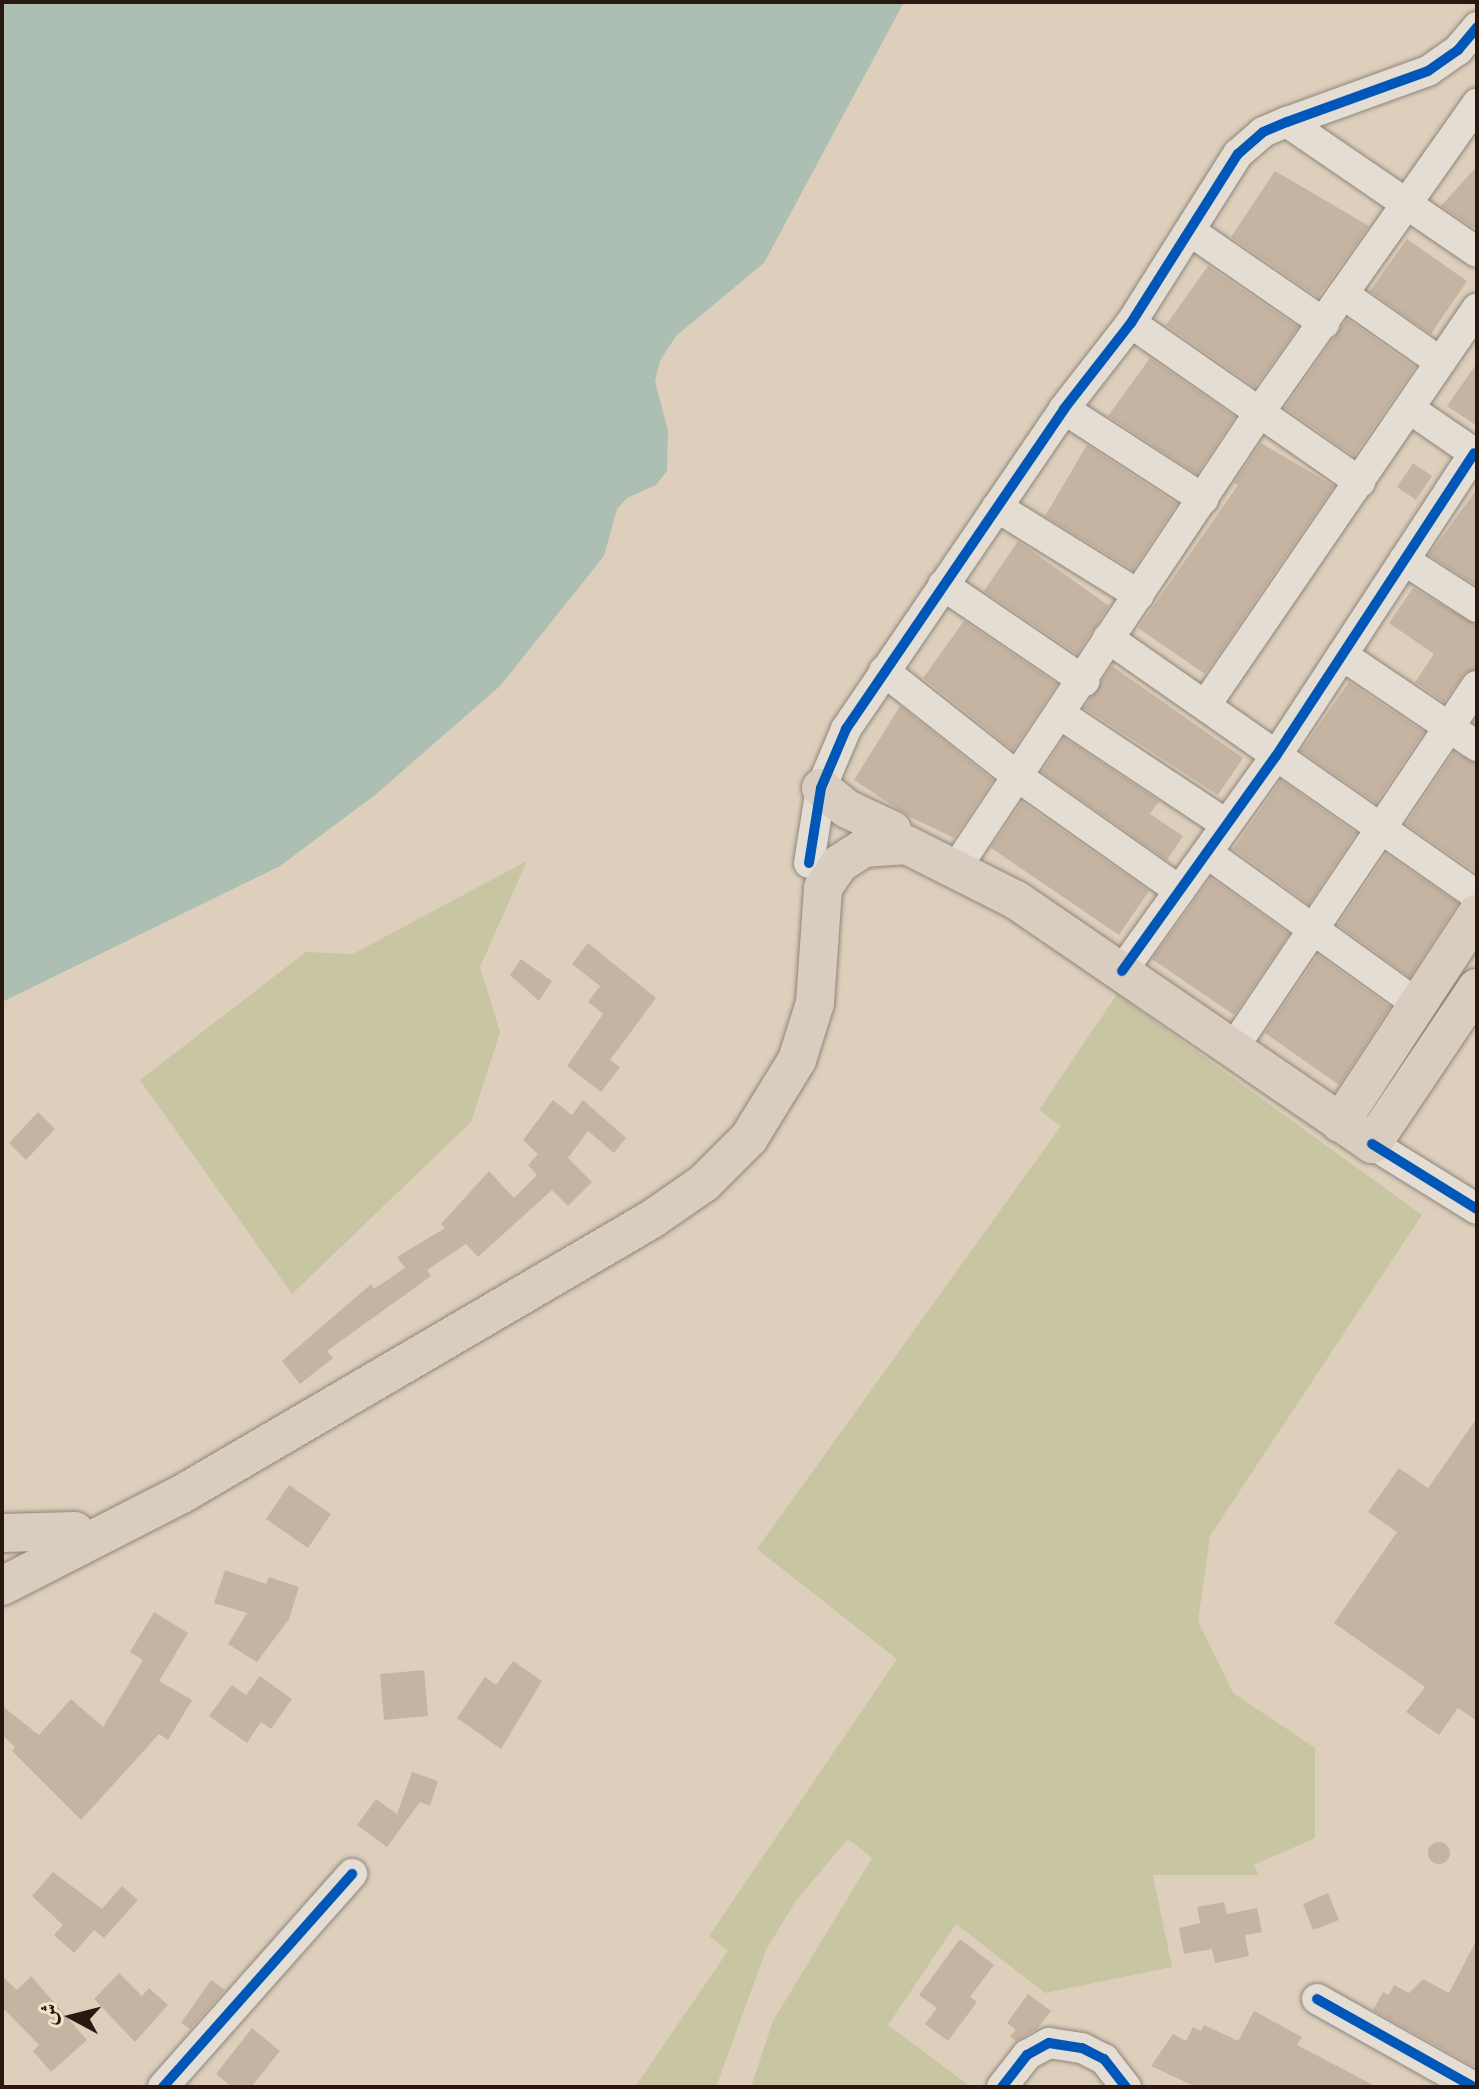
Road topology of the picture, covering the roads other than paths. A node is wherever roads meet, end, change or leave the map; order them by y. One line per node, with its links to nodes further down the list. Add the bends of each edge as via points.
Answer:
1 (1477, 27): 3 (street, via 1458,50 1428,71)
2 (1474, 114): 4 (street)
3 (1287, 122): 4 (street); 5 (street, via 1263,132 1238,154)
4 (1406, 204): 6 (street); 7 (street)
5 (1190, 231): 9 (street); 10 (street)
6 (1477, 252)
7 (1343, 294): 10 (street); 12 (street)
8 (1477, 308): 11 (street)
9 (1131, 323): 13 (street); 15 (street)
10 (1324, 323): 15 (street)
11 (1468, 342): 12 (street)
12 (1440, 362): 14 (street)
13 (1064, 409): 18 (street); 19 (street)
14 (1410, 409): 16 (street); 17 (street)
15 (1261, 410): 17 (street); 18 (street)
16 (1476, 454): 20 (street)
17 (1360, 482): 29 (street)
18 (1203, 499): 22 (street)
19 (997, 507): 21 (street); 22 (street)
20 (1404, 560): 23 (street); 25 (street)
21 (943, 585): 26 (street); 27 (street)
22 (1139, 595): 24 (street)
23 (1477, 607)
24 (1108, 638): 27 (street); 29 (street)
25 (1342, 655): 31 (street); 33 (street)
26 (884, 671): 34 (street); 35 (street, via 846,729)
27 (1084, 681): 30 (street)
28 (1477, 686): 31 (street)
29 (1207, 703): 33 (street)
30 (1060, 714): 34 (street); 36 (street)
31 (1450, 726): 32 (street); 38 (street)
32 (1477, 746)
33 (1276, 756): 36 (street); 38 (street)
34 (1017, 776): 40 (street); 42 (street)
35 (821, 788): 37 (main road, via 847,809); 41 (street)
36 (1224, 823): 39 (street)
37 (892, 830): 40 (main road, via 930,839); 41 (main road, via 831,838)
38 (1381, 830): 43 (street); 46 (street)
39 (1207, 853): 42 (street); 46 (street)
40 (964, 856): 44 (main road)
41 (813, 879): 44 (main road, via 851,855 892,843 921,850); 54 (main road, via 802,1002 791,1045 756,1106 704,1166 667,1195 178,1481); 57 (main road, via 815,1003 797,1060 749,1138 704,1183 652,1219 182,1494)
42 (1180, 891): 47 (street)
43 (1477, 895)
44 (1016, 900): 47 (main road)
45 (1477, 914): 49 (main road)
46 (1314, 930): 49 (street); 50 (street)
47 (1122, 971): 50 (main road)
48 (1477, 988): 52 (main road)
49 (1417, 1004): 51 (main road)
50 (1234, 1047): 51 (main road)
51 (1340, 1123): 52 (main road)
52 (1372, 1144): 53 (street)
53 (1477, 1209)
54 (75, 1531): 55 (main road); 56 (main road)
55 (2, 1533)
56 (2, 1566)
57 (2, 1586)
58 (352, 1874): 60 (street)
59 (1317, 1999): 63 (street)
60 (163, 2087)
61 (1002, 2087): 62 (street, via 1027,2055 1049,2043 1082,2048 1104,2059)
62 (1126, 2087)
63 (1474, 2087)

